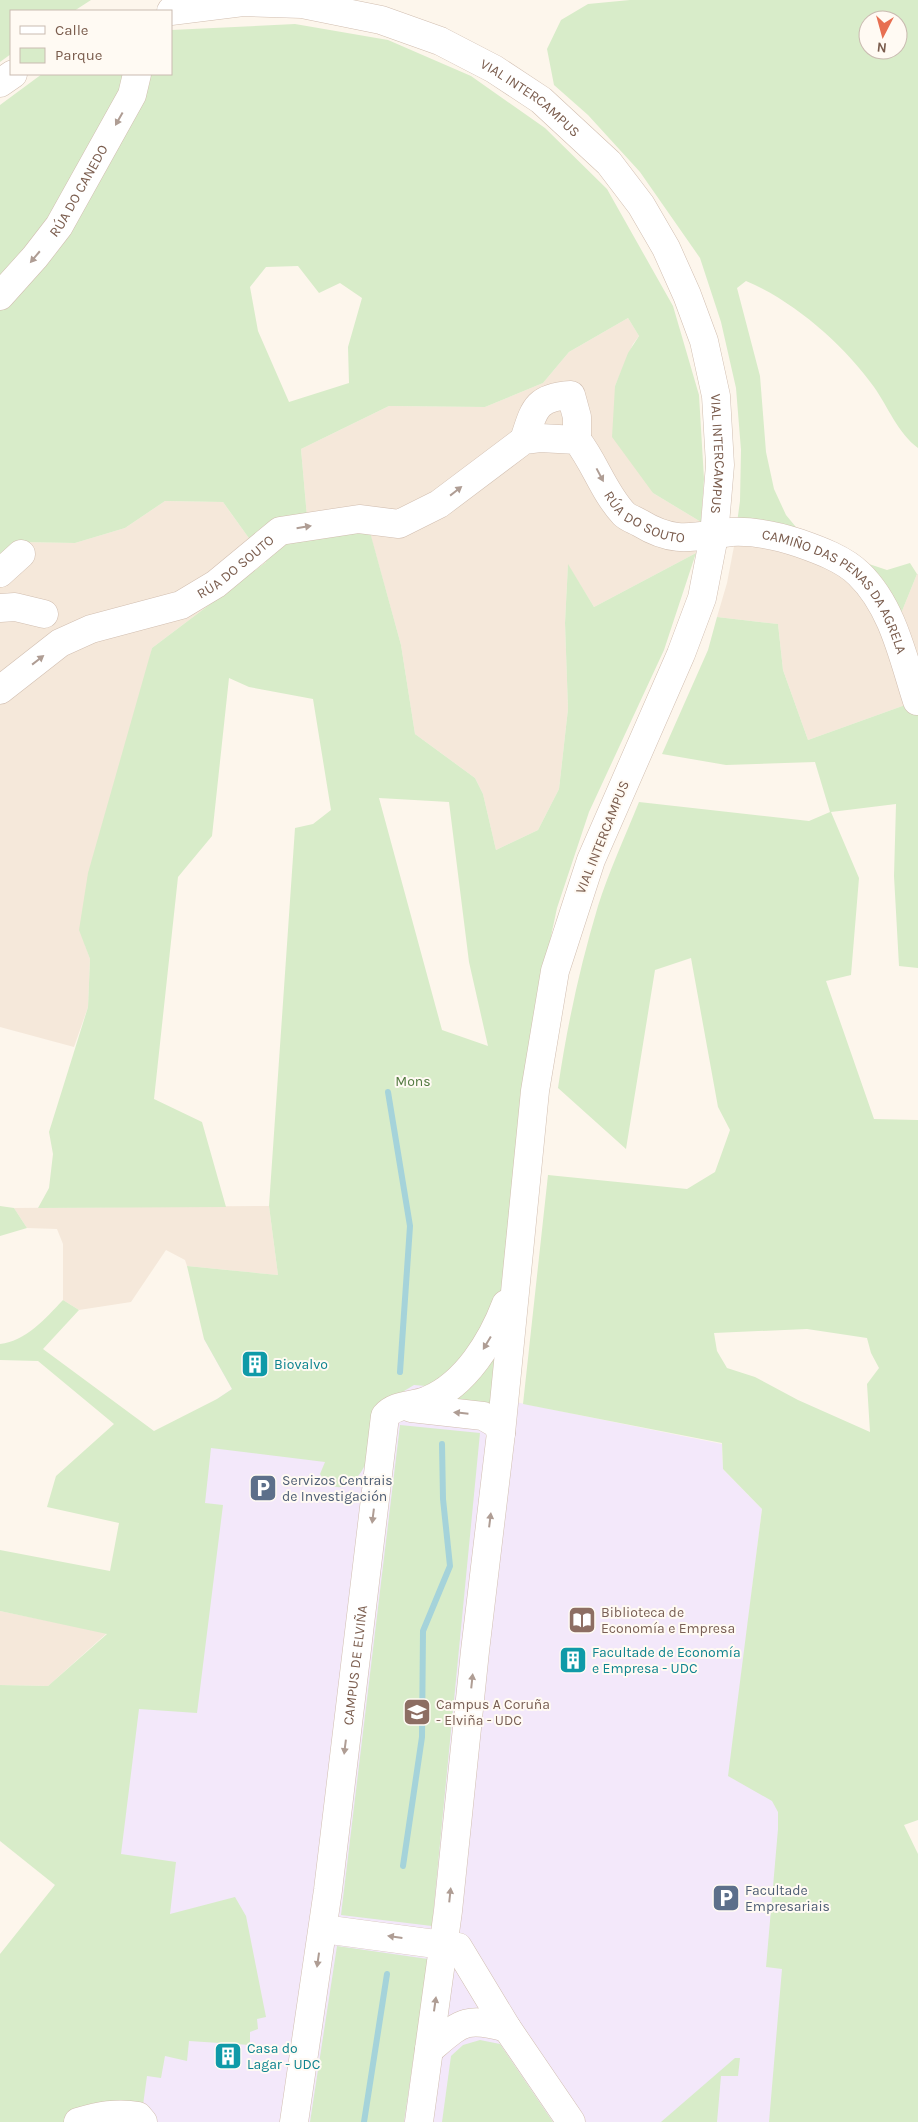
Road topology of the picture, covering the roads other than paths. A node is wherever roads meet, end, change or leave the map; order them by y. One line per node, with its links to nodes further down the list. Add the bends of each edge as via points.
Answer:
1 (173, 7): 8 (street, VIAL INTERCAMPUS, via 243,2 302,4 381,20 440,41 494,69 541,100 576,130 609,163 641,205 666,248 704,341 716,396 720,465)
2 (12, 75): 4 (street)
3 (137, 75): 5 (street, RÚA DO CANEDO, one-way to 5, via 132,95 59,226)
4 (0, 83)
5 (0, 296)
6 (524, 440): 7 (street); 7 (street, via 534,409 554,396 571,395 577,417); 13 (street, RÚA DO SOUTO, one-way to 6, via 60,643 90,630 181,605 216,584 280,531 359,519 399,524 439,504)
7 (577, 440): 8 (street, RÚA DO SOUTO, one-way to 8, via 625,514 655,532 678,538)
8 (714, 536): 14 (street, CAMIÑO DAS PENAS DA AGRELA, via 732,532 782,537 822,550 859,574 880,602 893,628); 15 (street, VIAL INTERCAMPUS, via 699,608 591,860 554,971 535,1091)
9 (22, 554): 10 (street)
10 (0, 573)
11 (0, 608): 12 (street, via 15,607)
12 (44, 614)
13 (0, 690)
14 (917, 701)
15 (514, 1283): 16 (street, one-way to 16, via 495,1329 472,1365 427,1401); 17 (street)
16 (396, 1407): 17 (street, one-way to 16, via 497,1424 483,1416); 18 (street, CAMPUS DE ELVIÑA, one-way to 18, via 385,1416)
17 (501, 1433): 19 (street, one-way to 17)
18 (323, 1929): 19 (street, one-way to 18); 24 (street, CAMPUS DE ELVIÑA, one-way to 24)
19 (444, 1944): 20 (street, via 458,1947); 21 (street, one-way to 19)
20 (507, 2028): 21 (street, via 481,2021 461,2023); 26 (street)
21 (429, 2050): 25 (street)
22 (78, 2122): 23 (street, via 123,2113 138,2116)
23 (143, 2122)
24 (294, 2122)
25 (419, 2122)
26 (571, 2122)

